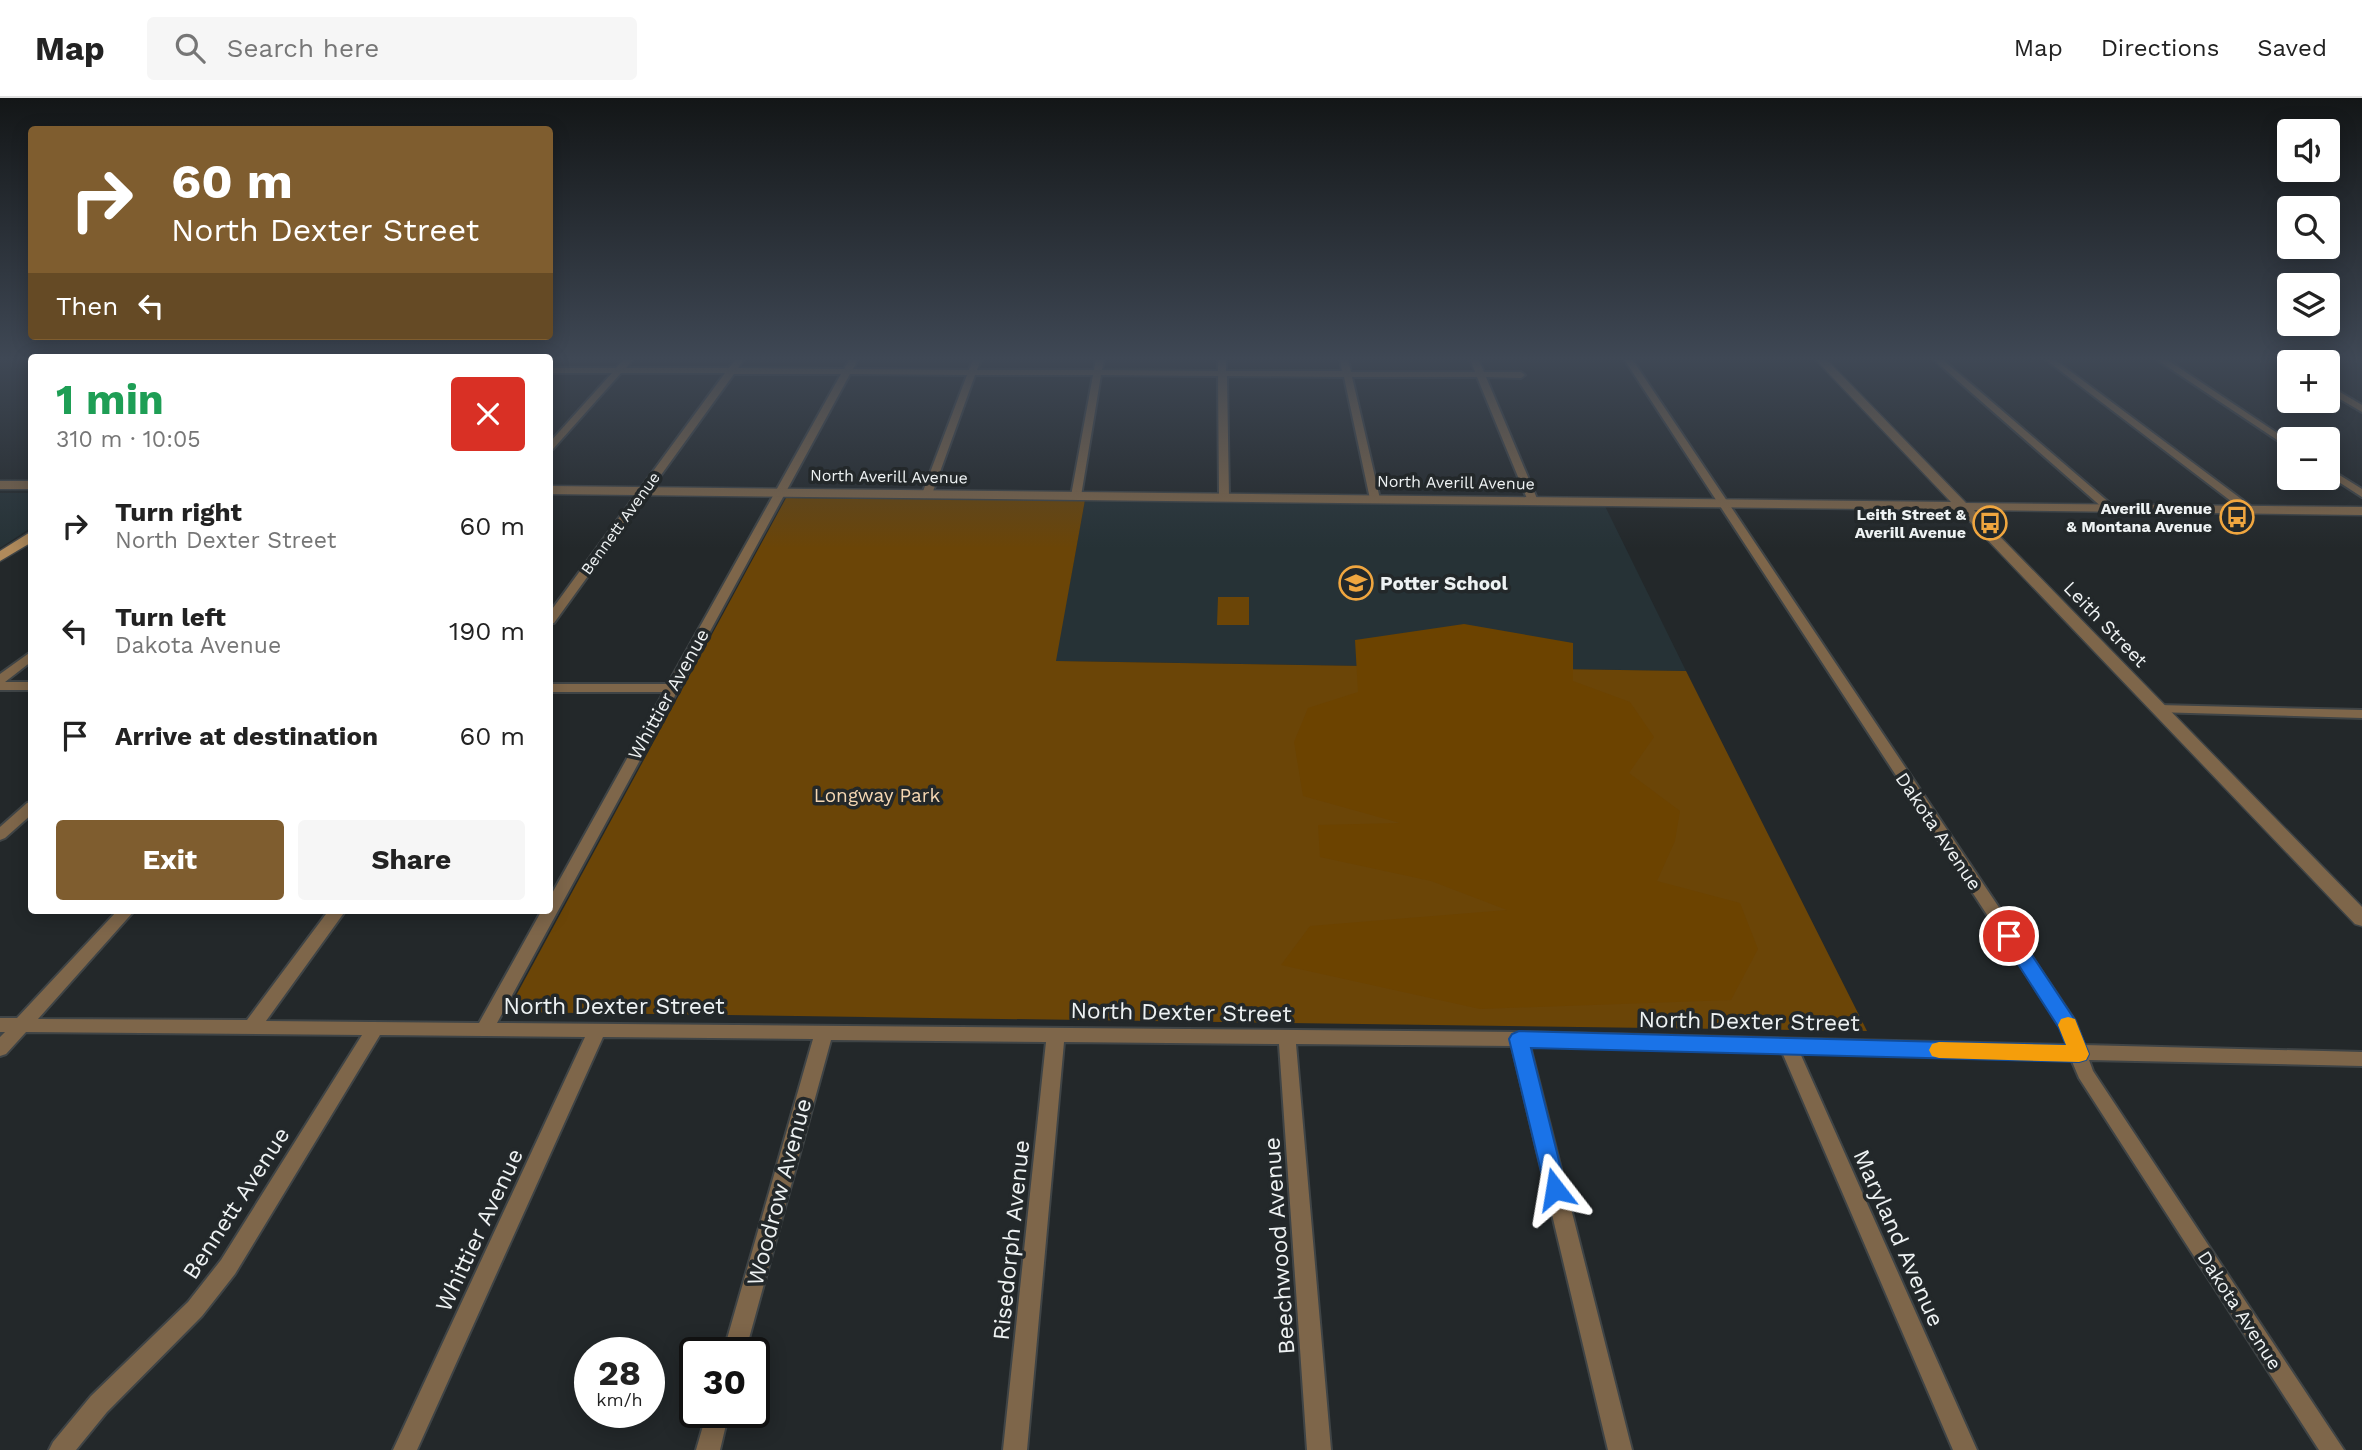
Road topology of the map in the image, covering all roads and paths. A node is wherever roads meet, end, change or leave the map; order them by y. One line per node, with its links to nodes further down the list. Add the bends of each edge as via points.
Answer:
1 (572, 422): 15 (street)
2 (693, 422): 20 (street, Bennett Avenue)
3 (820, 422): 21 (street, Whittier Avenue)
4 (954, 422): 22 (street)
5 (1089, 422): 24 (street)
6 (1223, 422): 25 (street)
7 (1358, 422): 26 (street)
8 (1500, 422): 27 (street)
9 (1669, 422): 28 (street, Dakota Avenue)
10 (1881, 422): 29 (street, Leith Street)
11 (2010, 422): 30 (street)
12 (2133, 422): 31 (street)
13 (2255, 422): 14 (street)
14 (2277, 437)
15 (553, 444)
16 (2340, 479): 23 (street)
17 (0, 485): 18 (street)
18 (28, 485)
19 (553, 489): 20 (street, North Averill Avenue)
20 (643, 490): 21 (street, North Averill Avenue); 35 (street, Bennett Avenue)
21 (781, 492): 22 (street, North Averill Avenue); 41 (street, Whittier Avenue)
22 (927, 494): 24 (street, North Averill Avenue)
23 (2362, 494)
24 (1076, 496): 25 (street, North Averill Avenue)
25 (1224, 497): 26 (street, North Averill Avenue)
26 (1375, 499): 27 (street, North Averill Avenue)
27 (1533, 501): 28 (street, North Averill Avenue)
28 (1721, 502): 29 (street, North Averill Avenue); 63 (street, Dakota Avenue, via 2068,1026)
29 (1961, 506): 30 (street, North Averill Avenue); 42 (street, Leith Street)
30 (2108, 507): 31 (street, North Averill Avenue)
31 (2248, 509): 32 (street, North Averill Avenue)
32 (2362, 510)
33 (28, 539): 34 (main road)
34 (0, 557)
35 (553, 616)
36 (28, 658): 37 (street)
37 (0, 680)
38 (0, 686): 39 (street)
39 (28, 686)
40 (553, 688): 41 (street)
41 (671, 688): 46 (street, Whittier Avenue)
42 (2159, 709): 43 (street); 50 (street, Leith Street)
43 (2362, 714)
44 (28, 810): 45 (street)
45 (0, 835)
46 (553, 904)
47 (123, 914): 52 (street)
48 (335, 914): 53 (street)
49 (547, 914): 55 (street, Whittier Avenue)
50 (2362, 919)
51 (0, 1025): 52 (street, North Dexter Street)
52 (22, 1025): 53 (street, North Dexter Street); 62 (street)
53 (251, 1028): 54 (street, North Dexter Street)
54 (375, 1030): 55 (street, North Dexter Street); 67 (street, Bennett Avenue, via 228,1267 195,1309 99,1404)
55 (484, 1030): 56 (street, North Dexter Street)
56 (597, 1031): 57 (street, North Dexter Street); 68 (street, Whittier Avenue)
57 (824, 1032): 58 (street, North Dexter Street); 65 (street, Woodrow Avenue)
58 (1056, 1034): 59 (street, North Dexter Street); 70 (street, Risedorph Avenue)
59 (1287, 1038): 60 (street, North Dexter Street); 71 (street, Beechwood Avenue)
60 (1519, 1039): 61 (street, North Dexter Street); 72 (street)
61 (1788, 1046): 63 (street, North Dexter Street); 73 (street, Maryland Avenue)
62 (0, 1049)
63 (2079, 1054): 64 (street, North Dexter Street); 74 (street, Dakota Avenue, via 2085,1073)
64 (2362, 1059)
65 (738, 1337)
66 (714, 1428): 69 (street)
67 (61, 1450)
68 (405, 1450)
69 (708, 1450)
70 (1015, 1450)
71 (1319, 1450)
72 (1620, 1450)
73 (1965, 1450)
74 (2332, 1450)

